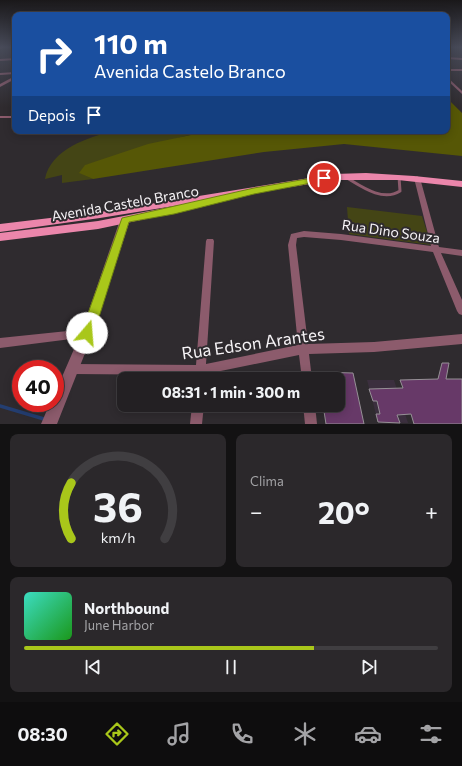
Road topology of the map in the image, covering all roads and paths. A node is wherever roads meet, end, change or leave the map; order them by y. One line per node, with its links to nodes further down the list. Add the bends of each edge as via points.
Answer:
1 (450, 70): 2 (street)
2 (462, 70)
3 (12, 73): 4 (street)
4 (0, 74)
5 (12, 79): 9 (street)
6 (450, 81): 7 (street)
7 (454, 85): 8 (street); 10 (street)
8 (462, 85)
9 (0, 86)
10 (462, 92)
11 (0, 117): 12 (street)
12 (12, 117)
13 (345, 176): 14 (main road, Avenida Castelo Branco); 14 (lane, via 380,194 398,193); 17 (main road, Avenida Castelo Branco)
14 (399, 177): 15 (main road, Avenida Castelo Branco)
15 (417, 178): 16 (main road, Avenida Castelo Branco); 22 (street)
16 (462, 184)
17 (254, 191): 18 (main road, Avenida Castelo Branco); 19 (main road, Avenida Castelo Branco)
18 (126, 220): 20 (main road, Avenida Castelo Branco); 25 (street)
19 (0, 228)
20 (0, 237)
21 (210, 241): 31 (street)
22 (436, 250): 23 (street, Rua Dino Souza); 24 (street); 28 (street, Rua Dino Souza, via 341,237 298,234 294,236 292,245)
23 (462, 253)
24 (462, 311)
25 (87, 333): 27 (street); 29 (street)
26 (462, 339): 28 (street, Rua Edson Arantes, via 374,347)
27 (0, 343)
28 (304, 349): 32 (street, Rua Edson Arantes); 33 (street)
29 (73, 369): 30 (street, Rua Edson Arantes); 36 (street)
30 (136, 372)
31 (200, 372)
32 (212, 372)
33 (306, 372)
34 (197, 412): 37 (street)
35 (310, 412): 38 (street)
36 (50, 421)
37 (196, 424)
38 (311, 424)

